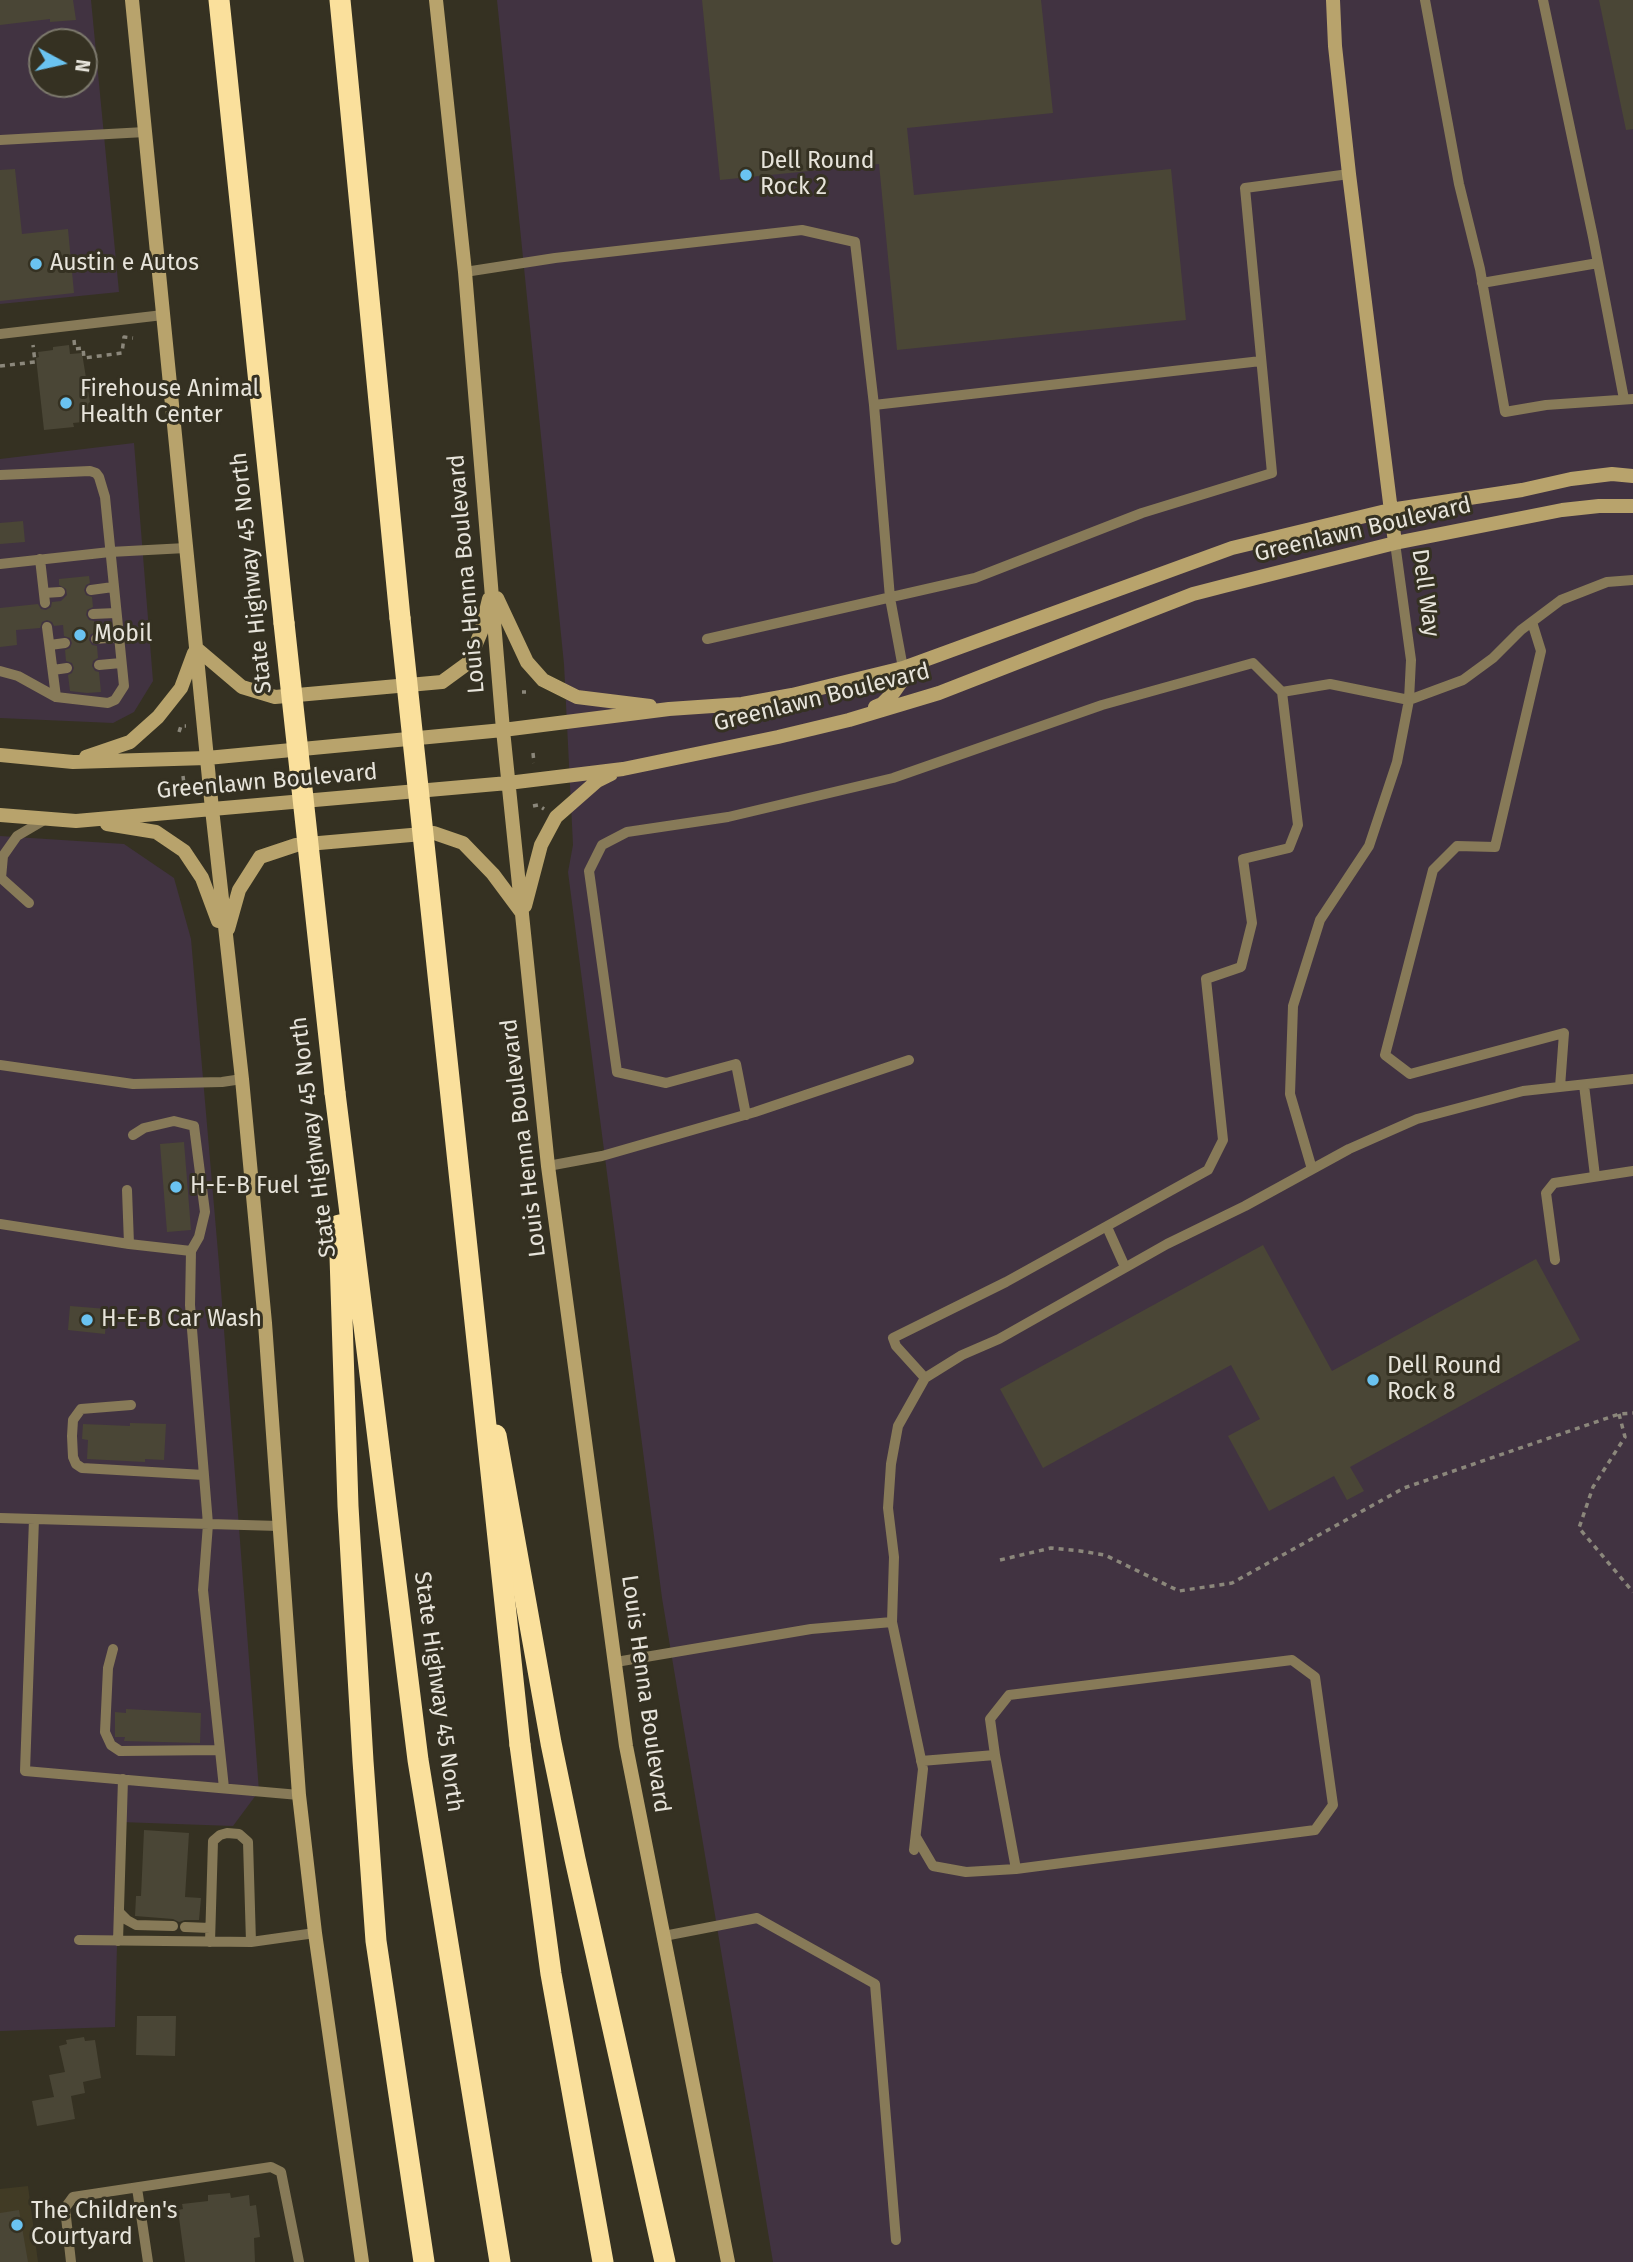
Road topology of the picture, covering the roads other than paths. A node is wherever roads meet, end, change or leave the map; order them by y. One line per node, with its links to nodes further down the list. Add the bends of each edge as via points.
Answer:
1 (132, 0): 10 (main road)
2 (219, 0): 76 (highway, State Highway 45 North, bridge)
3 (340, 0): 9 (highway)
4 (348, 0): 9 (highway)
5 (436, 0): 14 (main road, Louis Henna Boulevard)
6 (1334, 0): 12 (main road, Dell Way)
7 (1425, 0): 15 (lane)
8 (1543, 0): 13 (lane)
9 (346, 62): 90 (highway, bridge)
10 (145, 132): 11 (lane); 16 (main road)
11 (0, 140)
12 (1349, 174): 18 (lane, via 1245,188); 24 (main road, Dell Way)
13 (1598, 263): 15 (lane); 19 (lane)
14 (465, 272): 20 (lane, via 802,230 855,242); 32 (main road, Louis Henna Boulevard)
15 (1482, 283): 19 (lane, via 1505,412)
16 (163, 314): 17 (lane); 26 (main road)
17 (0, 334)
18 (1261, 361): 20 (lane); 35 (lane, via 1272,473 1143,513 975,578)
19 (1629, 399)
20 (874, 405): 35 (lane)
21 (0, 475): 27 (lane, via 96,473 103,485)
22 (1633, 476): 24 (main road, Greenlawn Boulevard, via 1571,479)
23 (1633, 506): 25 (main road, Greenlawn Boulevard, via 1562,510)
24 (1390, 510): 25 (main road, Dell Way); 49 (main road, Greenlawn Boulevard, via 1232,548)
25 (1395, 543): 54 (lane, Dell Way, via 1411,660); 56 (main road, Greenlawn Boulevard, via 1193,594 939,693)
26 (186, 548): 27 (lane); 45 (main road)
27 (110, 552): 28 (lane); 31 (lane)
28 (40, 559): 29 (lane); 34 (lane, via 44,598)
29 (0, 564)
30 (1633, 580): 38 (lane, via 1607,582 1561,600)
31 (113, 587): 33 (lane); 36 (lane)
32 (492, 587): 45 (main road, via 468,663 442,682 275,697 242,687); 55 (main road, via 527,662 543,680 577,696); 57 (main road, Louis Henna Boulevard)
33 (91, 590)
34 (60, 592)
35 (890, 598): 42 (lane); 49 (lane)
36 (116, 612): 37 (lane); 40 (lane)
37 (93, 614)
38 (1532, 622): 54 (lane, via 1463,680); 75 (lane, via 1541,651 1495,847 1457,846 1433,870 1385,1055 1410,1074 1564,1034)
39 (47, 627): 44 (lane)
40 (118, 637): 41 (lane); 46 (lane)
41 (96, 639)
42 (707, 639)
43 (65, 643): 44 (lane)
44 (50, 645): 50 (lane)
45 (196, 648): 59 (main road); 60 (main road, via 181,688 158,717 130,742)
46 (121, 663): 47 (lane); 53 (lane, via 124,686 115,700)
47 (99, 665)
48 (67, 668): 50 (lane)
49 (903, 668): 55 (main road, Greenlawn Boulevard, via 742,704); 56 (main road, via 901,682 882,704)
50 (53, 670): 53 (lane)
51 (0, 671): 53 (lane)
52 (1282, 692): 54 (lane, via 1329,684); 77 (lane, via 1253,663 1102,705 894,778 709,821 627,832 602,845 589,871 617,1072 666,1083 736,1064); 85 (lane, via 1298,825 1289,848 1243,859 1252,923 1241,967 1206,979 1223,1140 1208,1170)
53 (56, 697)
54 (1409, 700): 80 (lane, Dell Way, via 1397,762 1369,846 1320,920 1293,1006 1290,1094)
55 (669, 709): 57 (main road, Greenlawn Boulevard)
56 (849, 720): 61 (main road, Greenlawn Boulevard)
57 (503, 730): 59 (main road, Greenlawn Boulevard); 62 (main road, Louis Henna Boulevard)
58 (0, 755): 60 (main road, Greenlawn Boulevard)
59 (207, 758): 60 (main road, Greenlawn Boulevard); 63 (main road)
60 (73, 761)
61 (623, 769): 62 (main road, Greenlawn Boulevard); 68 (main road, via 597,781 556,817 541,845)
62 (508, 783): 63 (main road, Greenlawn Boulevard); 68 (main road, Louis Henna Boulevard)
63 (212, 809): 66 (main road, Greenlawn Boulevard); 69 (main road)
64 (0, 815): 65 (main road, Greenlawn Boulevard)
65 (46, 819): 66 (main road, Greenlawn Boulevard); 67 (lane, via 18,836 3,856 1,878)
66 (75, 821): 69 (main road, via 156,832 184,851 202,878)
67 (29, 903)
68 (522, 914): 69 (main road, via 463,843 444,836 434,833 310,843 260,858 239,890); 79 (main road, Louis Henna Boulevard)
69 (225, 939): 72 (main road)
70 (909, 1060): 77 (lane)
71 (0, 1065): 72 (lane, via 133,1084)
72 (242, 1079): 97 (main road)
73 (1633, 1079): 74 (lane)
74 (1584, 1084): 75 (lane); 82 (lane)
75 (1560, 1087): 80 (lane, via 1522,1091 1417,1119)
76 (335, 1093): 126 (highway, via 348,1506 376,1941); 127 (highway, State Highway 45 North, via 418,1760)
77 (746, 1115): 79 (lane, via 602,1156)
78 (132, 1135): 87 (lane, via 174,1121 194,1126 205,1212)
79 (548, 1166): 100 (main road, Louis Henna Boulevard)
80 (1312, 1169): 89 (lane)
81 (1633, 1171): 82 (lane)
82 (1595, 1176): 88 (lane, via 1554,1183 1546,1194)
83 (127, 1190): 86 (lane)
84 (0, 1224): 86 (lane)
85 (1107, 1227): 89 (lane); 91 (lane, via 893,1338)
86 (129, 1244): 87 (lane)
87 (191, 1251): 93 (lane, via 190,1305)
88 (1555, 1260)
89 (1125, 1268): 91 (lane)
90 (474, 1313): 128 (highway, bridge, via 520,1745 551,1974); 129 (highway, bridge, via 551,1742)
91 (925, 1378): 98 (lane, via 898,1426 891,1464)
92 (131, 1405): 93 (lane, via 81,1409 73,1420 76,1464)
93 (204, 1475): 96 (lane)
94 (0, 1518): 95 (lane)
95 (34, 1519): 96 (lane); 104 (lane, via 25,1771)
96 (208, 1524): 97 (lane); 101 (lane, via 203,1590)
97 (279, 1526): 106 (main road)
98 (892, 1622): 100 (lane, via 811,1629); 103 (lane)
99 (113, 1649): 101 (lane, via 105,1732 110,1745 120,1751)
100 (616, 1662): 115 (main road, Louis Henna Boulevard, via 626,1746)
101 (220, 1750): 105 (lane)
102 (995, 1755): 103 (lane); 109 (lane); 109 (lane, via 990,1719 1009,1696 1292,1660 1315,1677 1333,1805 1315,1830)
103 (921, 1761): 107 (lane)
104 (123, 1779): 105 (lane); 110 (lane)
105 (224, 1788): 106 (lane)
106 (299, 1795): 114 (main road)
107 (916, 1837): 108 (lane); 109 (lane, via 933,1866 966,1872)
108 (914, 1850)
109 (1016, 1869)
110 (119, 1912): 111 (lane, via 136,1925); 117 (lane)
111 (173, 1926)
112 (186, 1927): 113 (lane)
113 (210, 1928): 118 (lane); 119 (lane, via 213,1841 219,1835 239,1834 248,1842)
114 (315, 1933): 119 (lane); 125 (main road)
115 (664, 1936): 121 (lane, via 757,1918 875,1984); 130 (main road, Louis Henna Boulevard)
116 (79, 1940): 117 (lane)
117 (118, 1941): 118 (lane)
118 (210, 1942): 119 (lane)
119 (251, 1942)
120 (137, 2188): 122 (lane, via 73,2197 65,2208); 123 (lane); 124 (lane, via 271,2167 281,2172)
121 (896, 2240)
122 (71, 2262)
123 (148, 2262)
124 (299, 2262)
125 (362, 2262)
126 (424, 2262)
127 (500, 2262)
128 (603, 2262)
129 (665, 2262)
130 (728, 2262)

